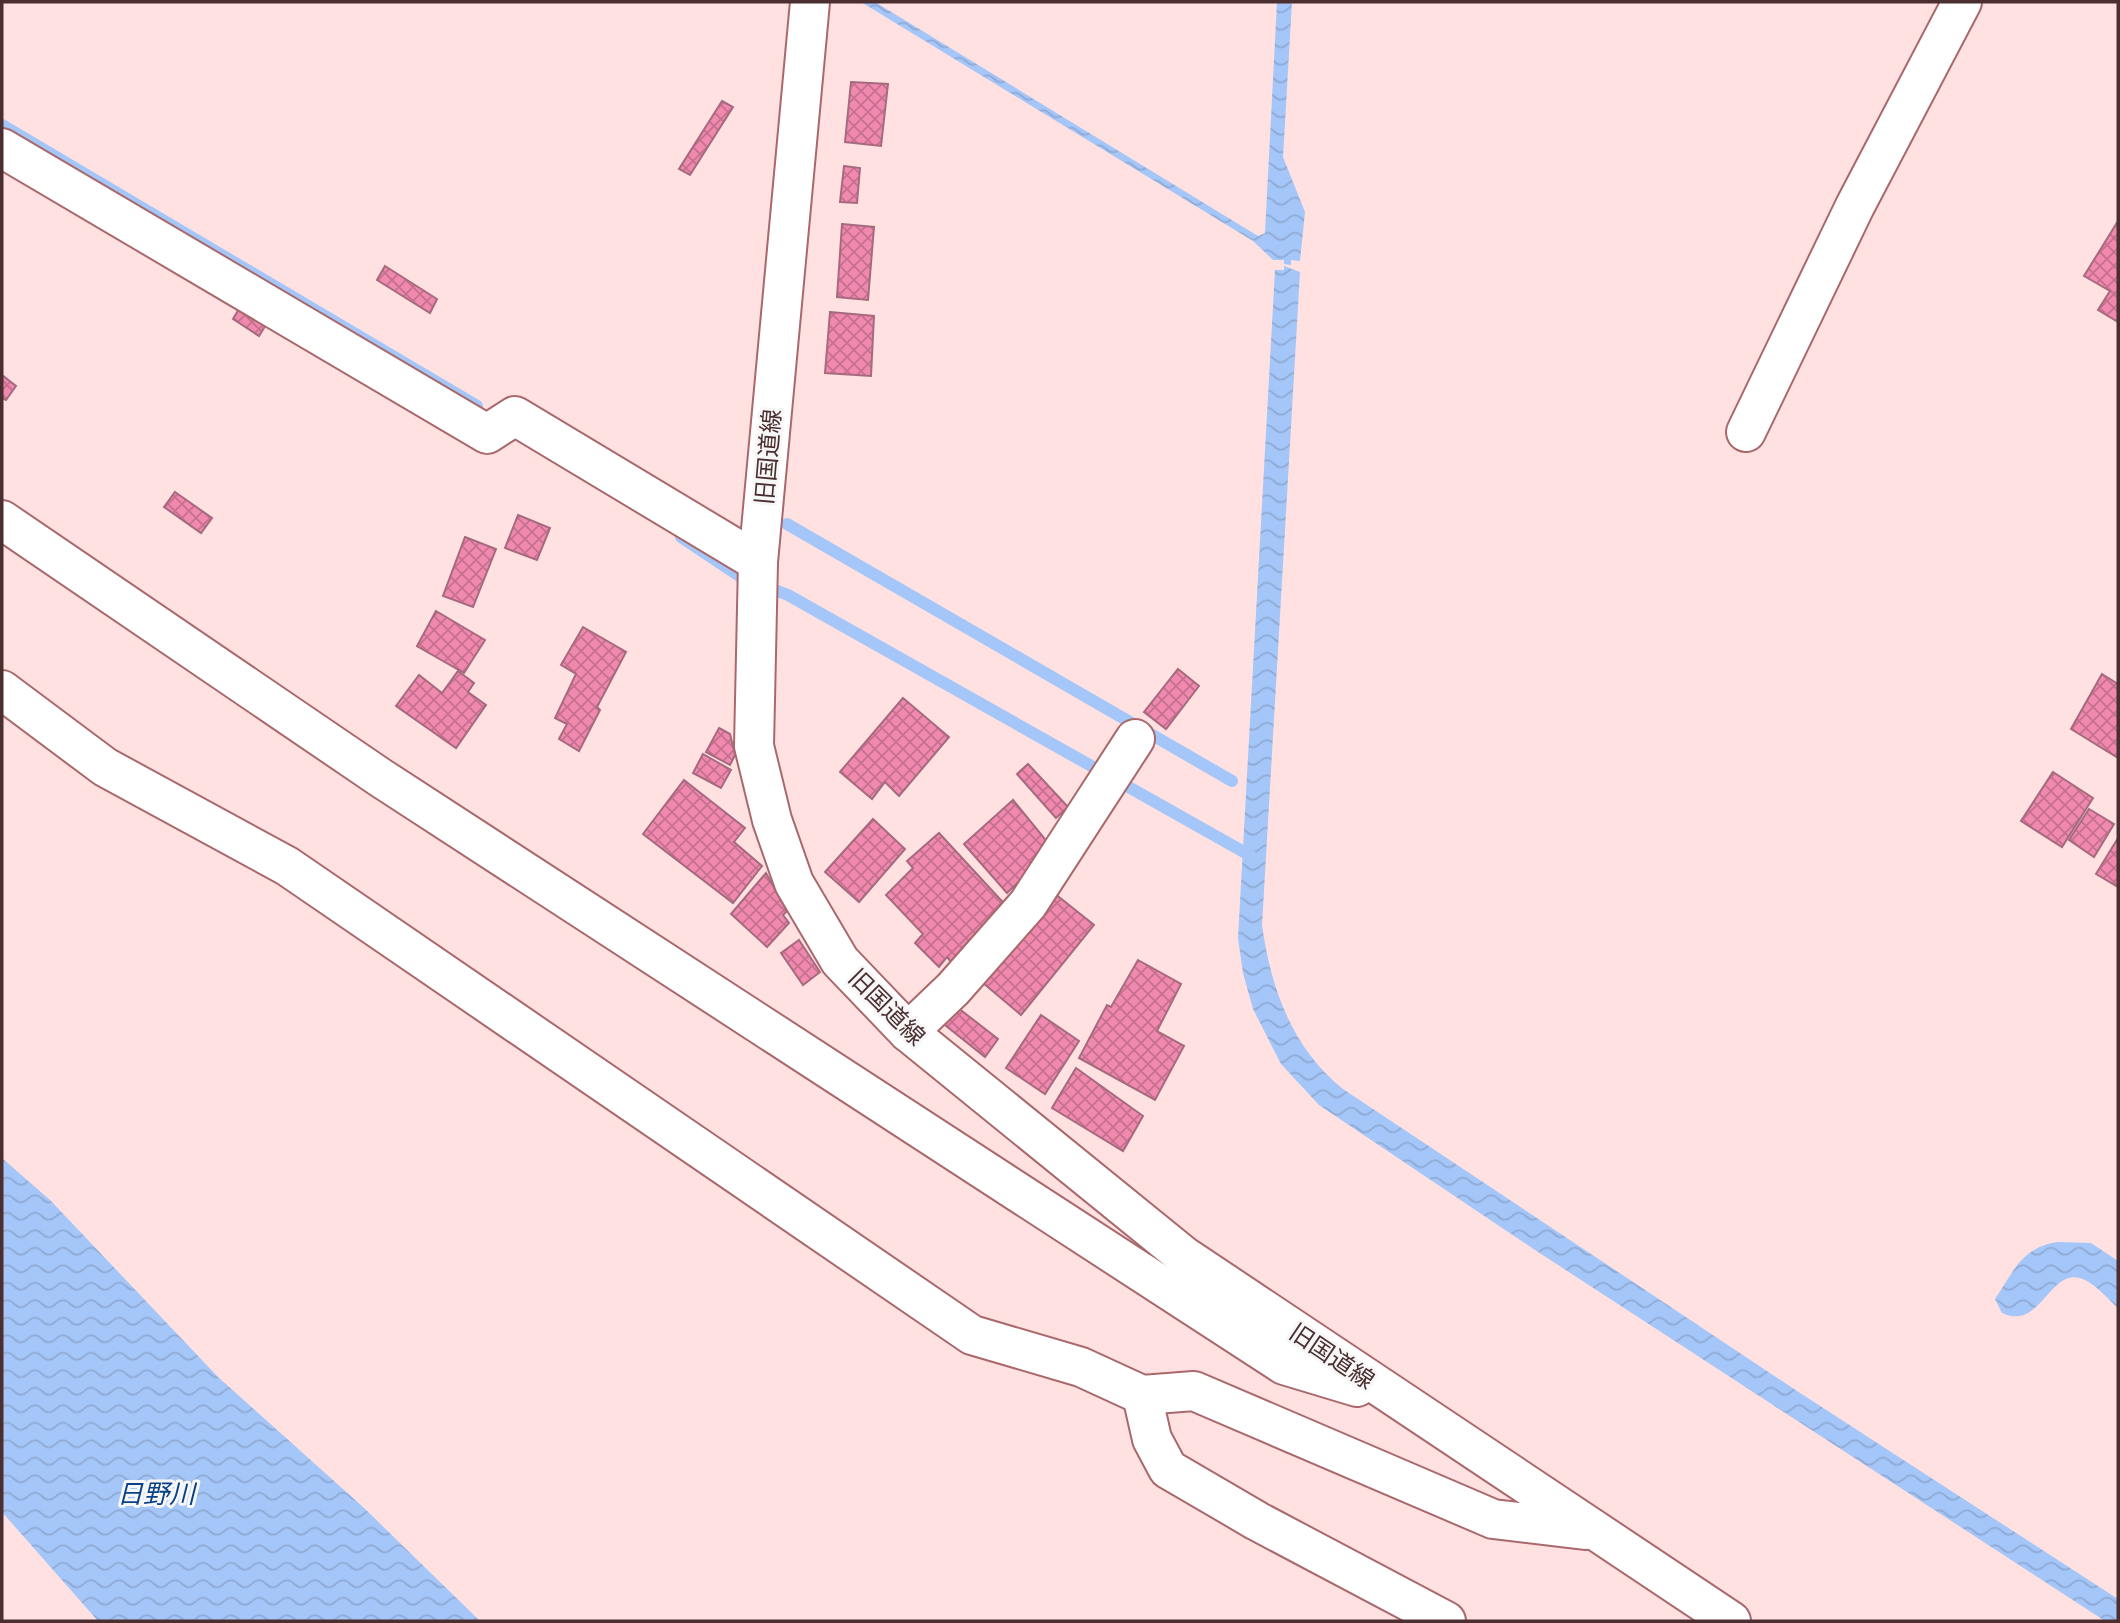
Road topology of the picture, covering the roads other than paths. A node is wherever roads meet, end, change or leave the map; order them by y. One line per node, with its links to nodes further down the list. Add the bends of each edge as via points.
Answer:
1 (1962, 2): 4 (street)
2 (806, 3): 6 (street, 旧国道線)
3 (2, 148): 6 (street, via 486,434 515,416)
4 (1746, 432)
5 (2, 520): 11 (street, via 381,778 1284,1365)
6 (758, 562): 9 (street, 旧国道線, via 754,746 772,820 794,883 840,961)
7 (2, 690): 10 (street, via 105,767 287,866 972,1335 1081,1367)
8 (1135, 738): 9 (street, via 1028,904)
9 (908, 1032): 11 (street, 旧国道線, via 1184,1255)
10 (1142, 1395): 12 (street, via 1194,1391 1493,1519); 13 (street, via 1152,1440 1168,1469)
11 (1394, 1398): 12 (street, 旧国道線)
12 (1594, 1531): 14 (street, 旧国道線)
13 (1446, 1621)
14 (1731, 1621)

